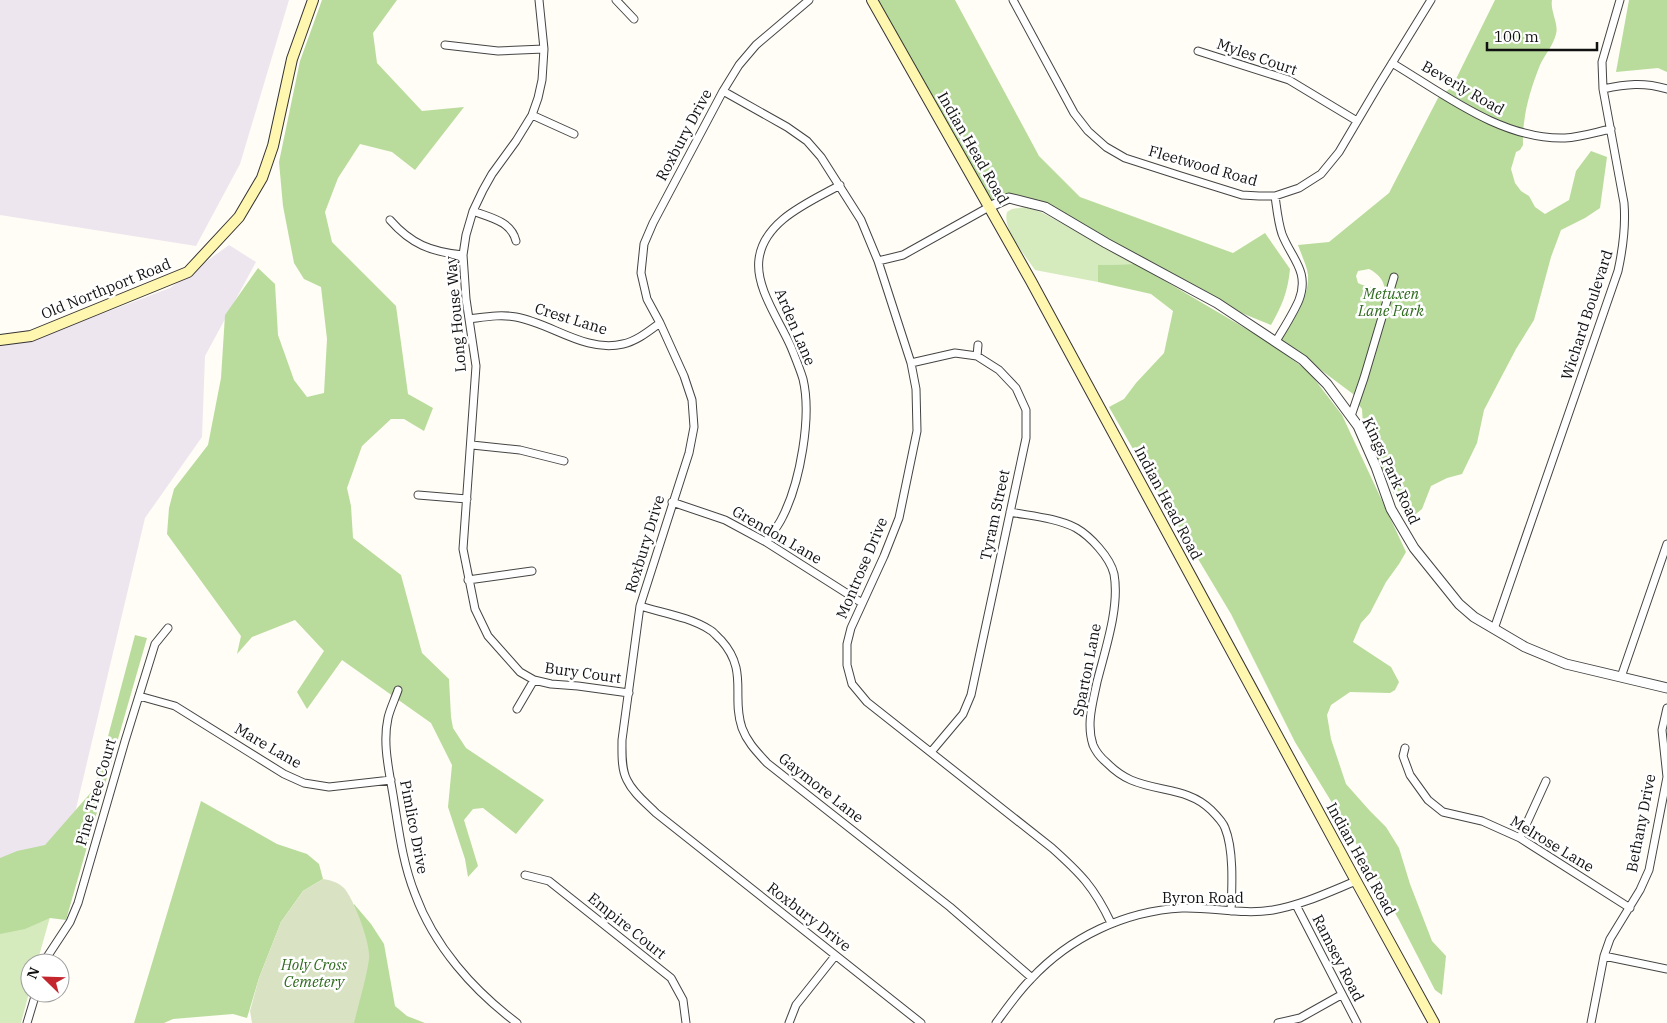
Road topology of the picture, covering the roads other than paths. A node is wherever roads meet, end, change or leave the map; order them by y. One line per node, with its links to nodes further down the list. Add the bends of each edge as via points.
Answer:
1 (313, 0): 32 (main road, Old Northport Road, via 292,59 273,146 262,178 239,217 188,272 31,336)
2 (539, 0): 11 (street, Long House Way)
3 (616, 0): 9 (street)
4 (809, 0): 16 (street, Roxbury Drive, via 756,45 739,65)
5 (872, 0): 23 (main road, Indian Head Road)
6 (1014, 0): 22 (street, Fleetwood Road, via 1074,113 1106,147 1125,158 1242,194)
7 (1430, 0): 13 (street, Fleetwood Road)
8 (1620, 0): 14 (street, Wichard Boulevard, via 1602,62)
9 (634, 18)
10 (445, 45): 11 (street, via 498,51)
11 (544, 49): 17 (street, Long House Way, via 542,80)
12 (1198, 51): 18 (street, Myles Court, via 1289,80)
13 (1392, 63): 18 (street, Fleetwood Road); 19 (street, Beverly Road, via 1484,119 1507,128 1551,138 1577,137)
14 (1603, 89): 15 (street, via 1638,83); 19 (street, Wichard Boulevard)
15 (1667, 89)
16 (724, 91): 21 (street, Montrose Drive, via 807,141); 31 (street, Roxbury Drive, via 644,244 641,273 647,299)
17 (532, 115): 20 (street); 24 (street, Long House Way, via 492,174)
18 (1357, 121): 22 (street, Fleetwood Road, via 1339,152 1321,174 1299,188)
19 (1610, 129): 51 (street, Wichard Boulevard, via 1625,220 1618,271)
20 (574, 134)
21 (840, 185): 28 (street, Montrose Drive, via 861,220); 44 (street, Arden Lane, via 777,224 766,239 759,259 760,280 803,380 806,410 802,455 792,493 782,518)
22 (1276, 196): 33 (street, via 1277,218 1303,282 1299,300)
23 (989, 208): 28 (street, via 903,255); 33 (street, Kings Park Road, via 1009,198 1045,207 1217,303); 66 (main road, Indian Head Road)
24 (473, 211): 26 (street, via 508,225); 27 (street, Long House Way)
25 (390, 220): 27 (street, via 402,234 424,247)
26 (516, 240)
27 (463, 255): 30 (street, Long House Way)
28 (878, 260): 36 (street, Montrose Drive)
29 (1394, 277): 37 (street)
30 (469, 319): 31 (street, Crest Lane, via 499,315 517,317 606,346 636,339); 38 (street, Long House Way, via 476,366)
31 (660, 323): 42 (street, Roxbury Drive, via 692,400 694,427 689,453)
32 (0, 340)
33 (1276, 341): 37 (street, Kings Park Road, via 1321,378)
34 (978, 345): 35 (street)
35 (976, 356): 36 (street, Tyram Street, via 955,354); 43 (street, Tyram Street, via 999,370 1016,388 1026,410 1026,438)
36 (911, 363): 48 (street, Montrose Drive, via 916,389 917,431 899,518)
37 (1350, 416): 51 (street, Kings Park Road, via 1369,450 1391,509 1414,548 1459,604)
38 (472, 445): 39 (street, via 520,450); 41 (street, Long House Way)
39 (564, 461)
40 (418, 495): 41 (street)
41 (467, 499): 47 (street, Long House Way, via 463,549)
42 (672, 502): 44 (street, Grendon Lane, via 726,520); 49 (street, Roxbury Drive)
43 (1010, 512): 61 (street, Tyram Street, via 971,695 963,714); 69 (street, Sparton Lane, via 1075,528 1092,539 1105,556 1113,573 1115,595 1092,707 1090,726 1094,746 1115,771 1132,781 1188,794 1203,801 1215,814 1225,827 1229,845)
44 (766, 542): 48 (street, Grendon Lane)
45 (1667, 544): 52 (street)
46 (532, 571): 47 (street)
47 (468, 580): 53 (street, Long House Way, via 474,609 488,636 520,672)
48 (862, 603): 61 (street, Montrose Drive, via 847,644 852,684 867,702)
49 (640, 606): 56 (street, Roxbury Drive); 75 (street, Gaymore Lane, via 694,621 712,630 737,665 742,728 753,748 950,907)
50 (168, 628): 57 (street, Pine Tree Court, via 155,644)
51 (1494, 629): 52 (street, Kings Park Road, via 1525,647 1566,664)
52 (1622, 677): 54 (street, Kings Park Road)
53 (534, 680): 56 (street, Bury Court); 59 (street)
54 (1667, 688)
55 (398, 690): 62 (street, Pimlico Drive, via 388,718 386,744)
56 (629, 693): 72 (street, Roxbury Drive, via 622,756 626,779 640,798)
57 (138, 696): 62 (street, Mare Lane, via 175,706 284,774 304,782 329,787); 71 (street, Pine Tree Court, via 78,903)
58 (1667, 708): 68 (street, Bethany Drive, via 1662,730 1667,777 1649,870)
59 (516, 709)
60 (1405, 748): 64 (street, Melrose Lane, via 1403,756 1410,776 1428,800 1443,812 1482,821)
61 (931, 752): 70 (street, Montrose Drive, via 1079,872 1101,901)
62 (391, 780): 79 (street, Pimlico Drive, via 408,875 426,922 452,962 496,1007)
63 (1546, 782): 64 (street)
64 (1520, 838): 68 (street, Melrose Lane)
65 (524, 875): 80 (street, Empire Court, via 550,881 671,978 683,1000)
66 (1356, 881): 67 (street, Byron Road); 86 (main road, Indian Head Road)
67 (1296, 904): 69 (street, Byron Road, via 1272,910); 76 (street, Ramsey Road)
68 (1630, 908): 73 (street, Bethany Drive, via 1610,939)
69 (1232, 910): 70 (street, Byron Road, via 1183,908)
70 (1111, 923): 75 (street, Byron Road, via 1084,936)
71 (50, 953)
72 (835, 956): 81 (street, via 796,1005); 82 (street, Roxbury Drive)
73 (1604, 956): 74 (street); 87 (street, Bethany Drive)
74 (1667, 968)
75 (1032, 978): 83 (street, Byron Road)
76 (1341, 995): 84 (street, via 1300,1018); 85 (street, Ramsey Road)
77 (33, 1003): 78 (street)
78 (27, 1023)
79 (517, 1023)
80 (686, 1023)
81 (790, 1023)
82 (921, 1023)
83 (996, 1023)
84 (1278, 1023)
85 (1356, 1023)
86 (1434, 1023)
87 (1591, 1023)

